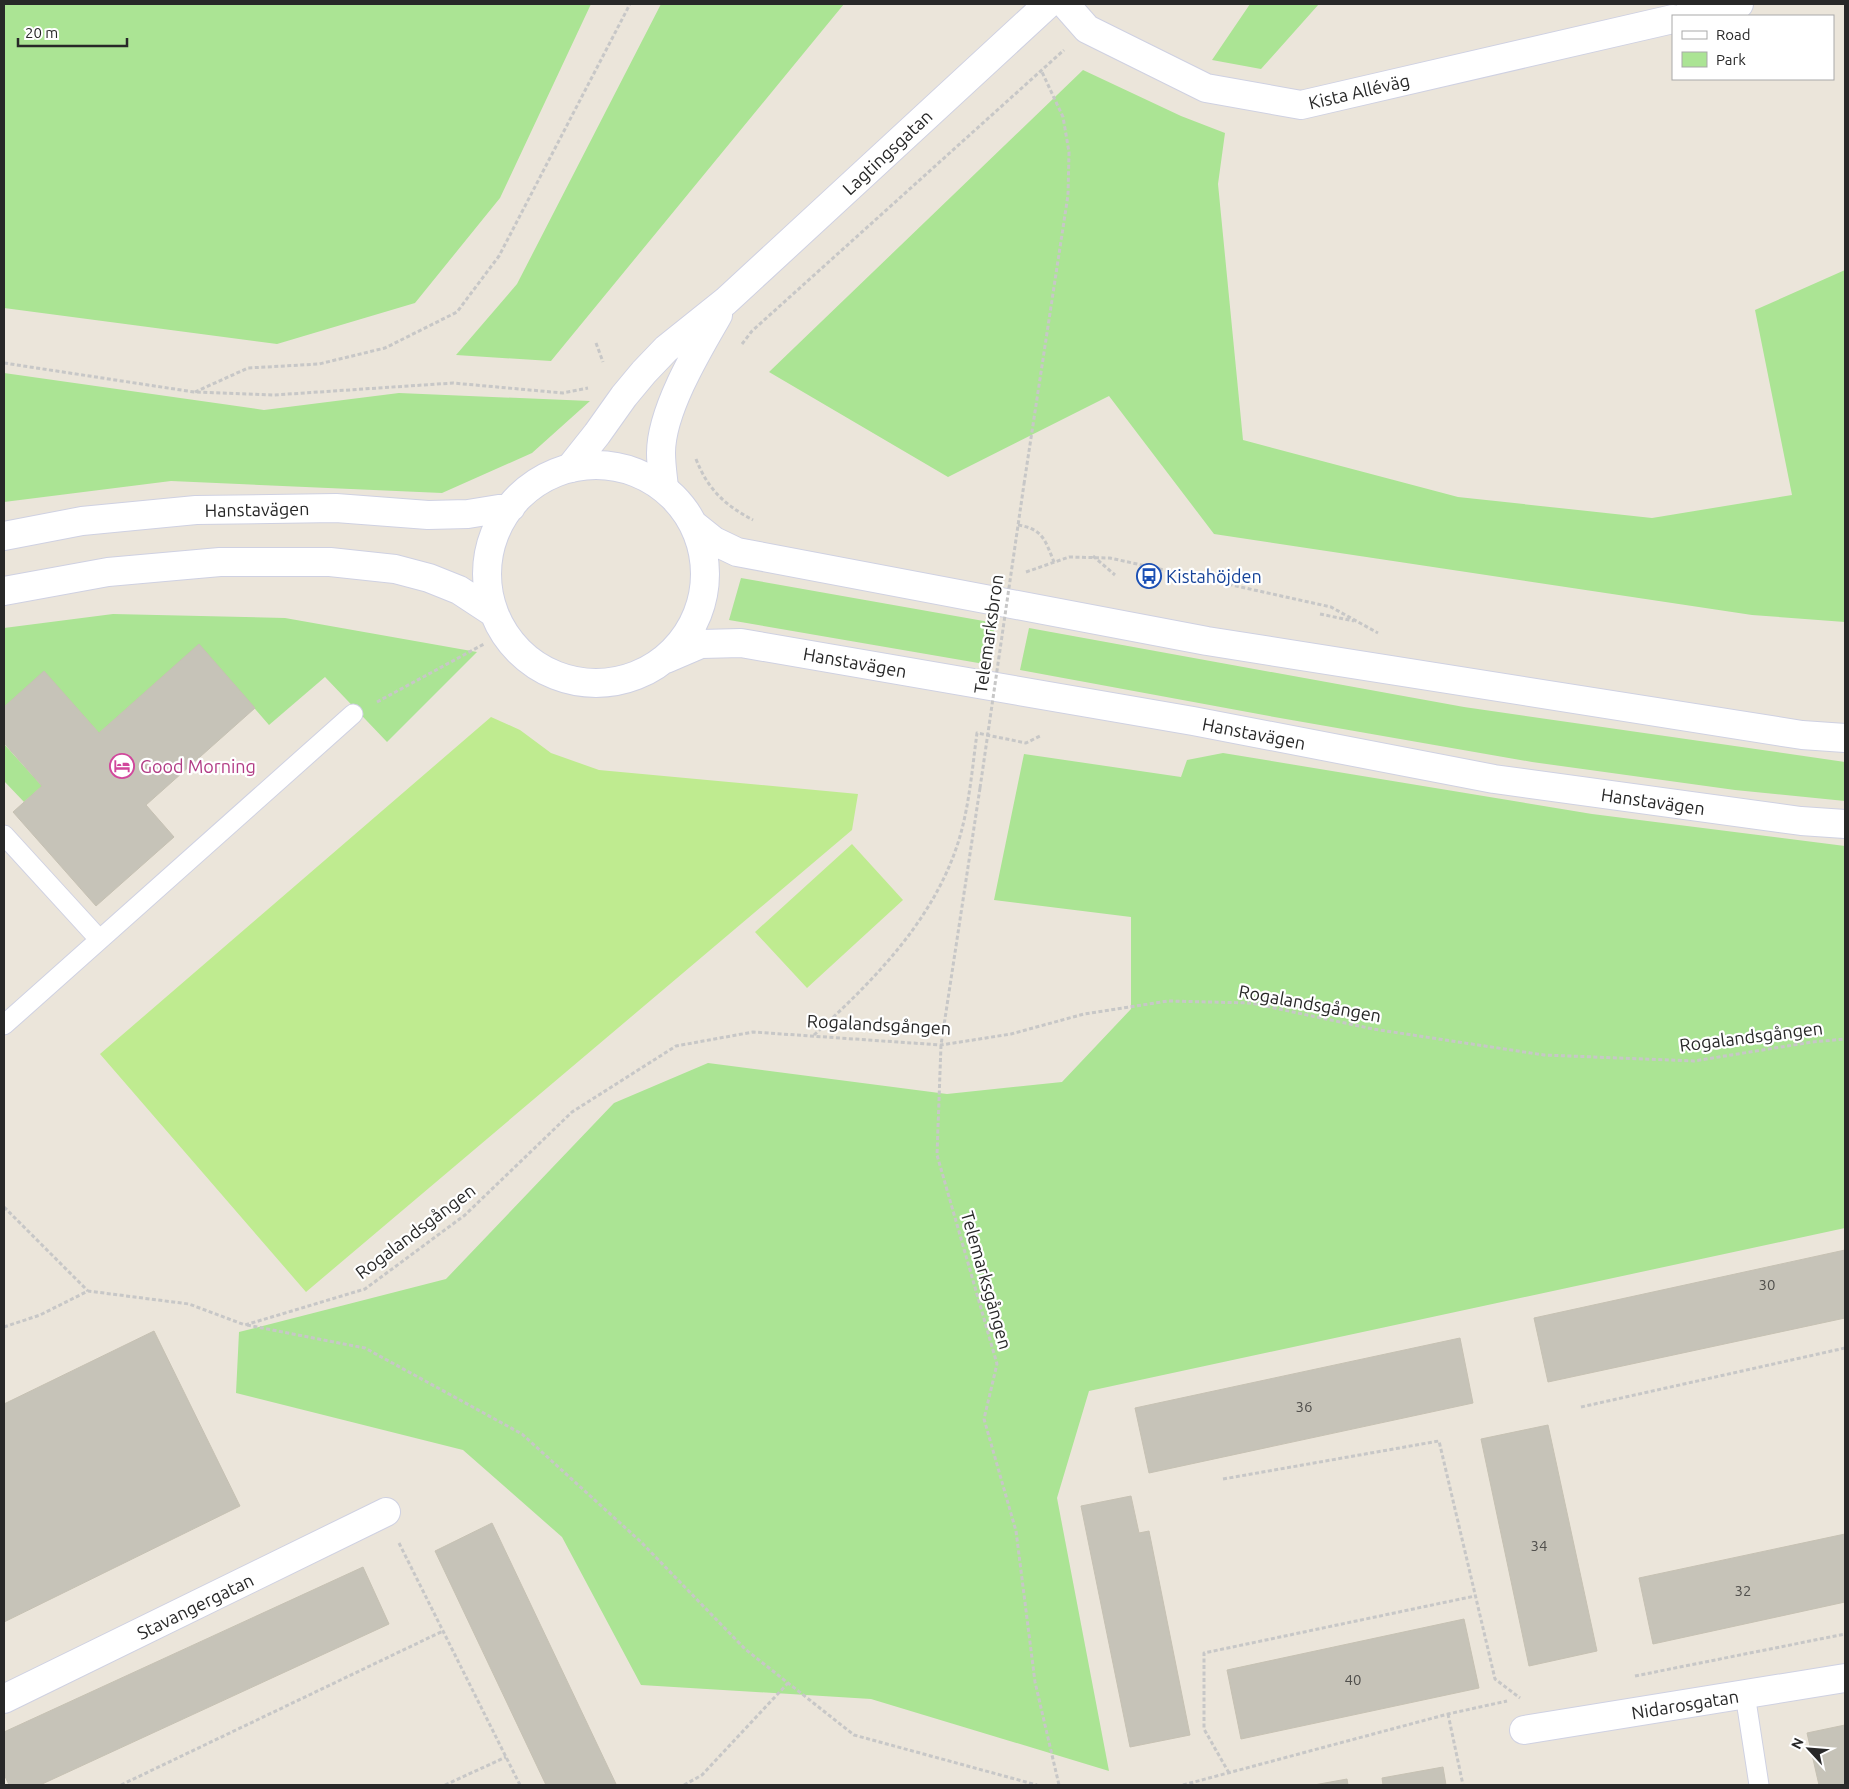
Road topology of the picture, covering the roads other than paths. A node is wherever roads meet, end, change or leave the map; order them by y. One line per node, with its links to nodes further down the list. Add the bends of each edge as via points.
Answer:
1 (1048, 4): 6 (main road, Lagtingsgatan)
2 (1065, 4): 5 (main road, Kista Alléväg, via 1086,29 1206,88 1302,105)
3 (1739, 4): 4 (main road)
4 (1690, 15)
5 (1672, 19)
6 (726, 301): 7 (main road, Lagtingsgatan, via 666,349 644,372); 8 (main road, Lagtingsgatan, via 692,361 667,417 661,452)
7 (570, 468): 8 (main road, via 603,466 635,472); 9 (main road, via 527,490)
8 (664, 488): 10 (main road)
9 (511, 507): 11 (main road, Hanstavägen, via 468,514 428,515 336,508 196,510 82,521); 13 (main road, via 496,531 488,558 488,586)
10 (694, 525): 14 (main road, via 705,560 704,597 690,631); 16 (main road, via 714,541 737,552 849,574 1217,642 1802,735)
11 (4, 536)
12 (4, 591): 13 (main road, via 108,572 210,563 330,562 395,569 429,578 460,590)
13 (499, 624): 14 (main road, via 529,661 561,678 598,684 634,678)
14 (666, 659): 17 (main road, Hanstavägen, via 701,644 741,643 1193,721 1494,778 1801,821)
15 (354, 714): 19 (lane)
16 (1845, 738)
17 (1845, 824)
18 (4, 835): 19 (lane)
19 (99, 939): 20 (lane)
20 (4, 1025)
21 (386, 1512): 24 (main road, Stavangergatan)
22 (1845, 1678): 23 (main road, Nidarosgatan)
23 (1745, 1694): 25 (main road, Nidarosgatan); 26 (lane)
24 (4, 1699)
25 (1524, 1730)
26 (1759, 1785)

